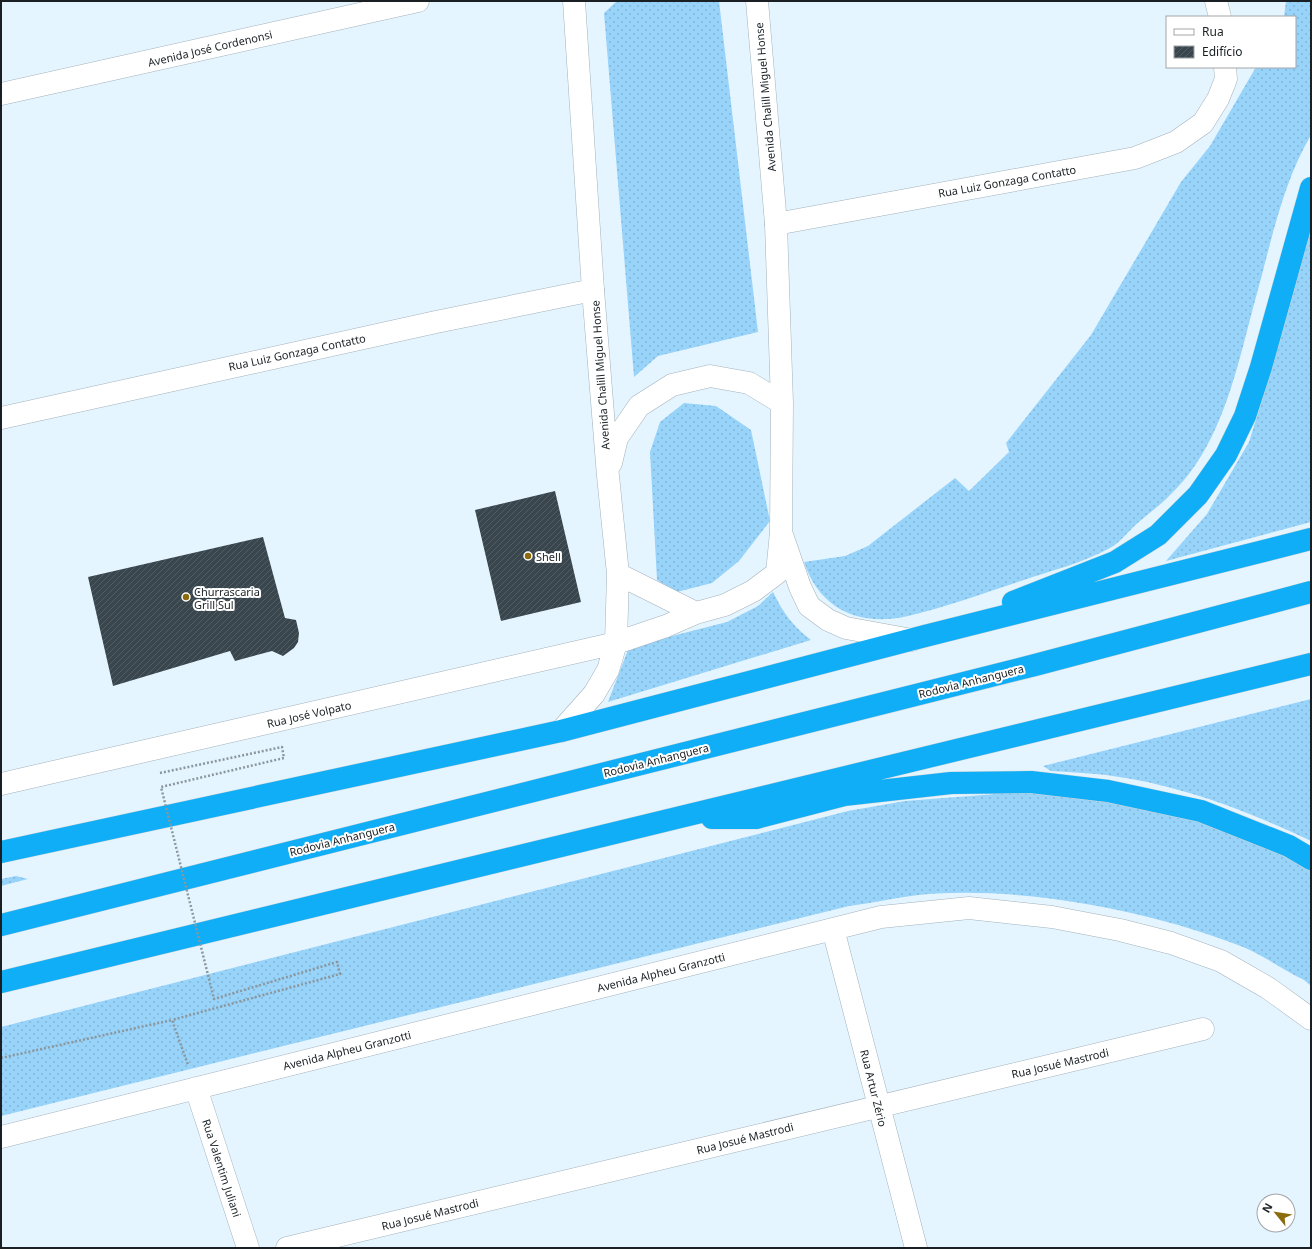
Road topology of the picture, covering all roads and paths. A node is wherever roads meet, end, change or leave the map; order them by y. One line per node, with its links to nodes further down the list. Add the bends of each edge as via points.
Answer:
1 (418, 1): 7 (street, Avenida José Cordenonsi)
2 (574, 1): 10 (street, Avenida Chalill Miguel Honse)
3 (757, 1): 9 (street, Avenida Chalill Miguel Honse)
4 (1216, 1): 5 (street)
5 (1220, 16)
6 (1225, 68): 9 (street, Rua Luiz Gonzaga Contatto, via 1226,79 1218,99 1203,123 1176,142 1135,158)
7 (1, 94)
8 (1311, 188): 19 (highway, via 1261,368 1245,416 1226,456 1198,495 1158,535 1116,562)
9 (776, 224): 11 (street, Avenida Chalill Miguel Honse)
10 (593, 290): 12 (street, Rua Luiz Gonzaga Contatto); 13 (street, Avenida Chalill Miguel Honse)
11 (782, 403): 13 (street, via 749,383 710,376 672,385 640,406 617,438); 14 (street, Avenida Chalill Miguel Honse)
12 (1, 418)
13 (608, 476): 16 (street, Avenida Chalill Miguel Honse)
14 (781, 532): 18 (street, Rua José Volpato, via 777,572 753,591 725,605); 19 (street, Avenida Chalill Miguel Honse, via 809,606 828,620 846,628)
15 (1311, 539): 19 (highway)
16 (618, 574): 18 (street); 20 (street, Avenida Chalill Miguel Honse)
17 (1311, 592): 28 (highway, Rodovia Anhanguera, via 1035,665)
18 (696, 613): 20 (street, Rua José Volpato)
19 (918, 638): 22 (highway)
20 (616, 643): 22 (street, Avenida Chalill Miguel Honse, via 608,670 594,694); 24 (street, Rua José Volpato)
21 (1311, 664): 25 (highway)
22 (561, 731): 26 (highway)
23 (160, 773): 32 (path, bridge, via 282,747 284,758 161,787 214,999 337,962 340,974)
24 (1, 784)
25 (676, 818): 27 (highway, via 756,818 844,795 951,783 1031,782 1108,791 1201,811 1289,846); 30 (highway)
26 (1, 852)
27 (1311, 859)
28 (1, 925)
29 (833, 929): 31 (street, Avenida Alpheu Granzotti, via 881,917 969,908 1052,917 1112,928 1171,943 1221,961 1268,988); 35 (street, Avenida Alpheu Granzotti); 36 (street, Rua Artur Zério)
30 (1, 982)
31 (1311, 1019)
32 (172, 1020): 34 (path); 35 (path)
33 (1203, 1029): 36 (street, Rua Josué Mastrodi)
34 (1, 1058)
35 (196, 1088): 37 (street, Avenida Alpheu Granzotti); 38 (street, Rua Valentim Juliani)
36 (879, 1106): 39 (street, Rua Josué Mastrodi); 40 (street, Rua Artur Zério)
37 (1, 1137)
38 (248, 1248)
39 (287, 1248)
40 (916, 1248)

